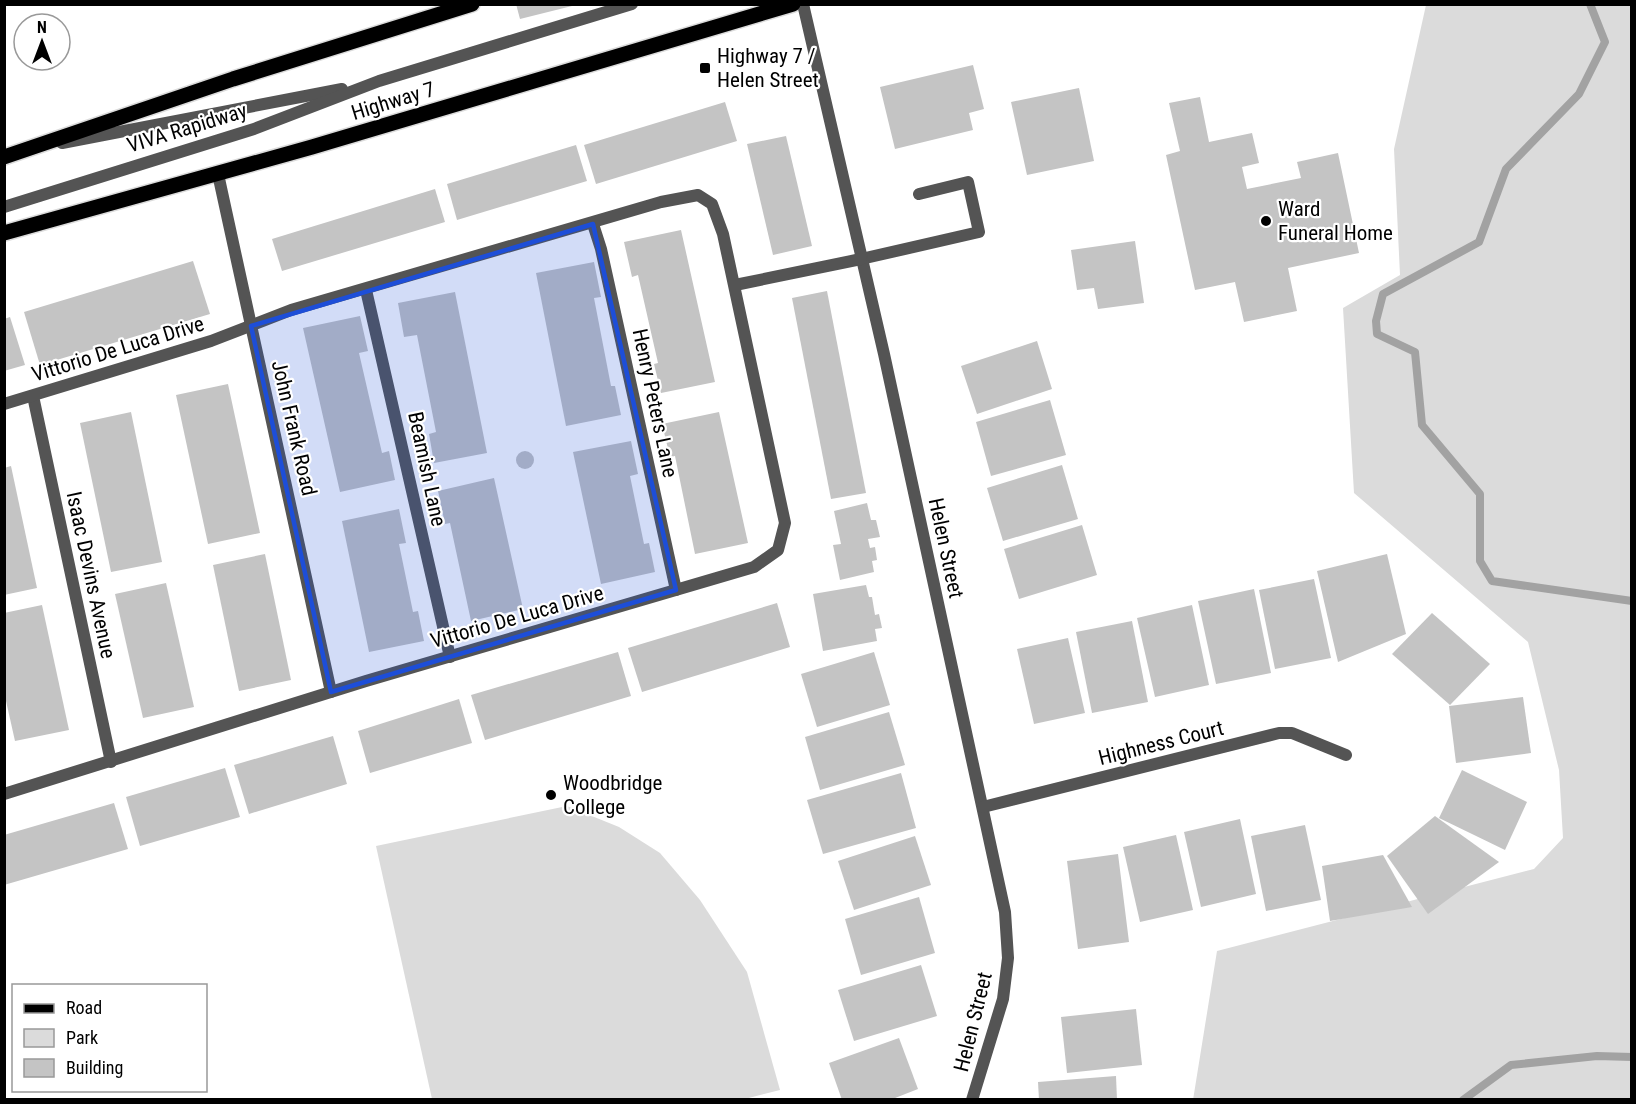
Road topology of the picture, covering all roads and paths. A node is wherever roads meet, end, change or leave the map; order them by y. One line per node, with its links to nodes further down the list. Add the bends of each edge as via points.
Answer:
1 (472, 4): 6 (main road)
2 (632, 4): 5 (street, VIVA Rapidway)
3 (793, 4): 8 (main road, Highway 7)
4 (803, 4): 13 (street, Helen Street)
5 (379, 81): 6 (street, VIVA Rapidway); 10 (street, VIVA Rapidway, via 254,129)
6 (24, 150): 7 (main road)
7 (4, 157)
8 (218, 174): 12 (main road, Highway 7); 16 (street, John Frank Road)
9 (919, 194): 13 (street, via 968,182 979,232)
10 (4, 207)
11 (592, 224): 14 (street, Vittorio De Luca Drive, via 661,202 698,195 712,204); 15 (street, Vittorio De Luca Drive); 19 (street, Henry Peters Lane, via 601,249)
12 (4, 233)
13 (861, 259): 14 (street); 25 (street, Helen Street)
14 (735, 285): 19 (street, Vittorio De Luca Drive, via 785,523 778,550 754,567)
15 (366, 290): 16 (street, Vittorio De Luca Drive, via 291,310); 20 (street, Beamish Lane)
16 (251, 326): 17 (street, Vittorio De Luca Drive); 21 (street, John Frank Road)
17 (33, 396): 18 (street, Vittorio De Luca Drive); 23 (street, Isaac Devins Avenue)
18 (4, 404)
19 (676, 591): 20 (street, Vittorio De Luca Drive)
20 (450, 657): 21 (street, Vittorio De Luca Drive)
21 (331, 692): 23 (street, Vittorio De Luca Drive)
22 (1346, 755): 25 (street, Highness Court, via 1292,733 1279,733)
23 (111, 762): 24 (street, Vittorio De Luca Drive)
24 (4, 794)
25 (982, 807): 26 (street, Helen Street, via 1005,912 1008,958 1003,999)
26 (972, 1100)

